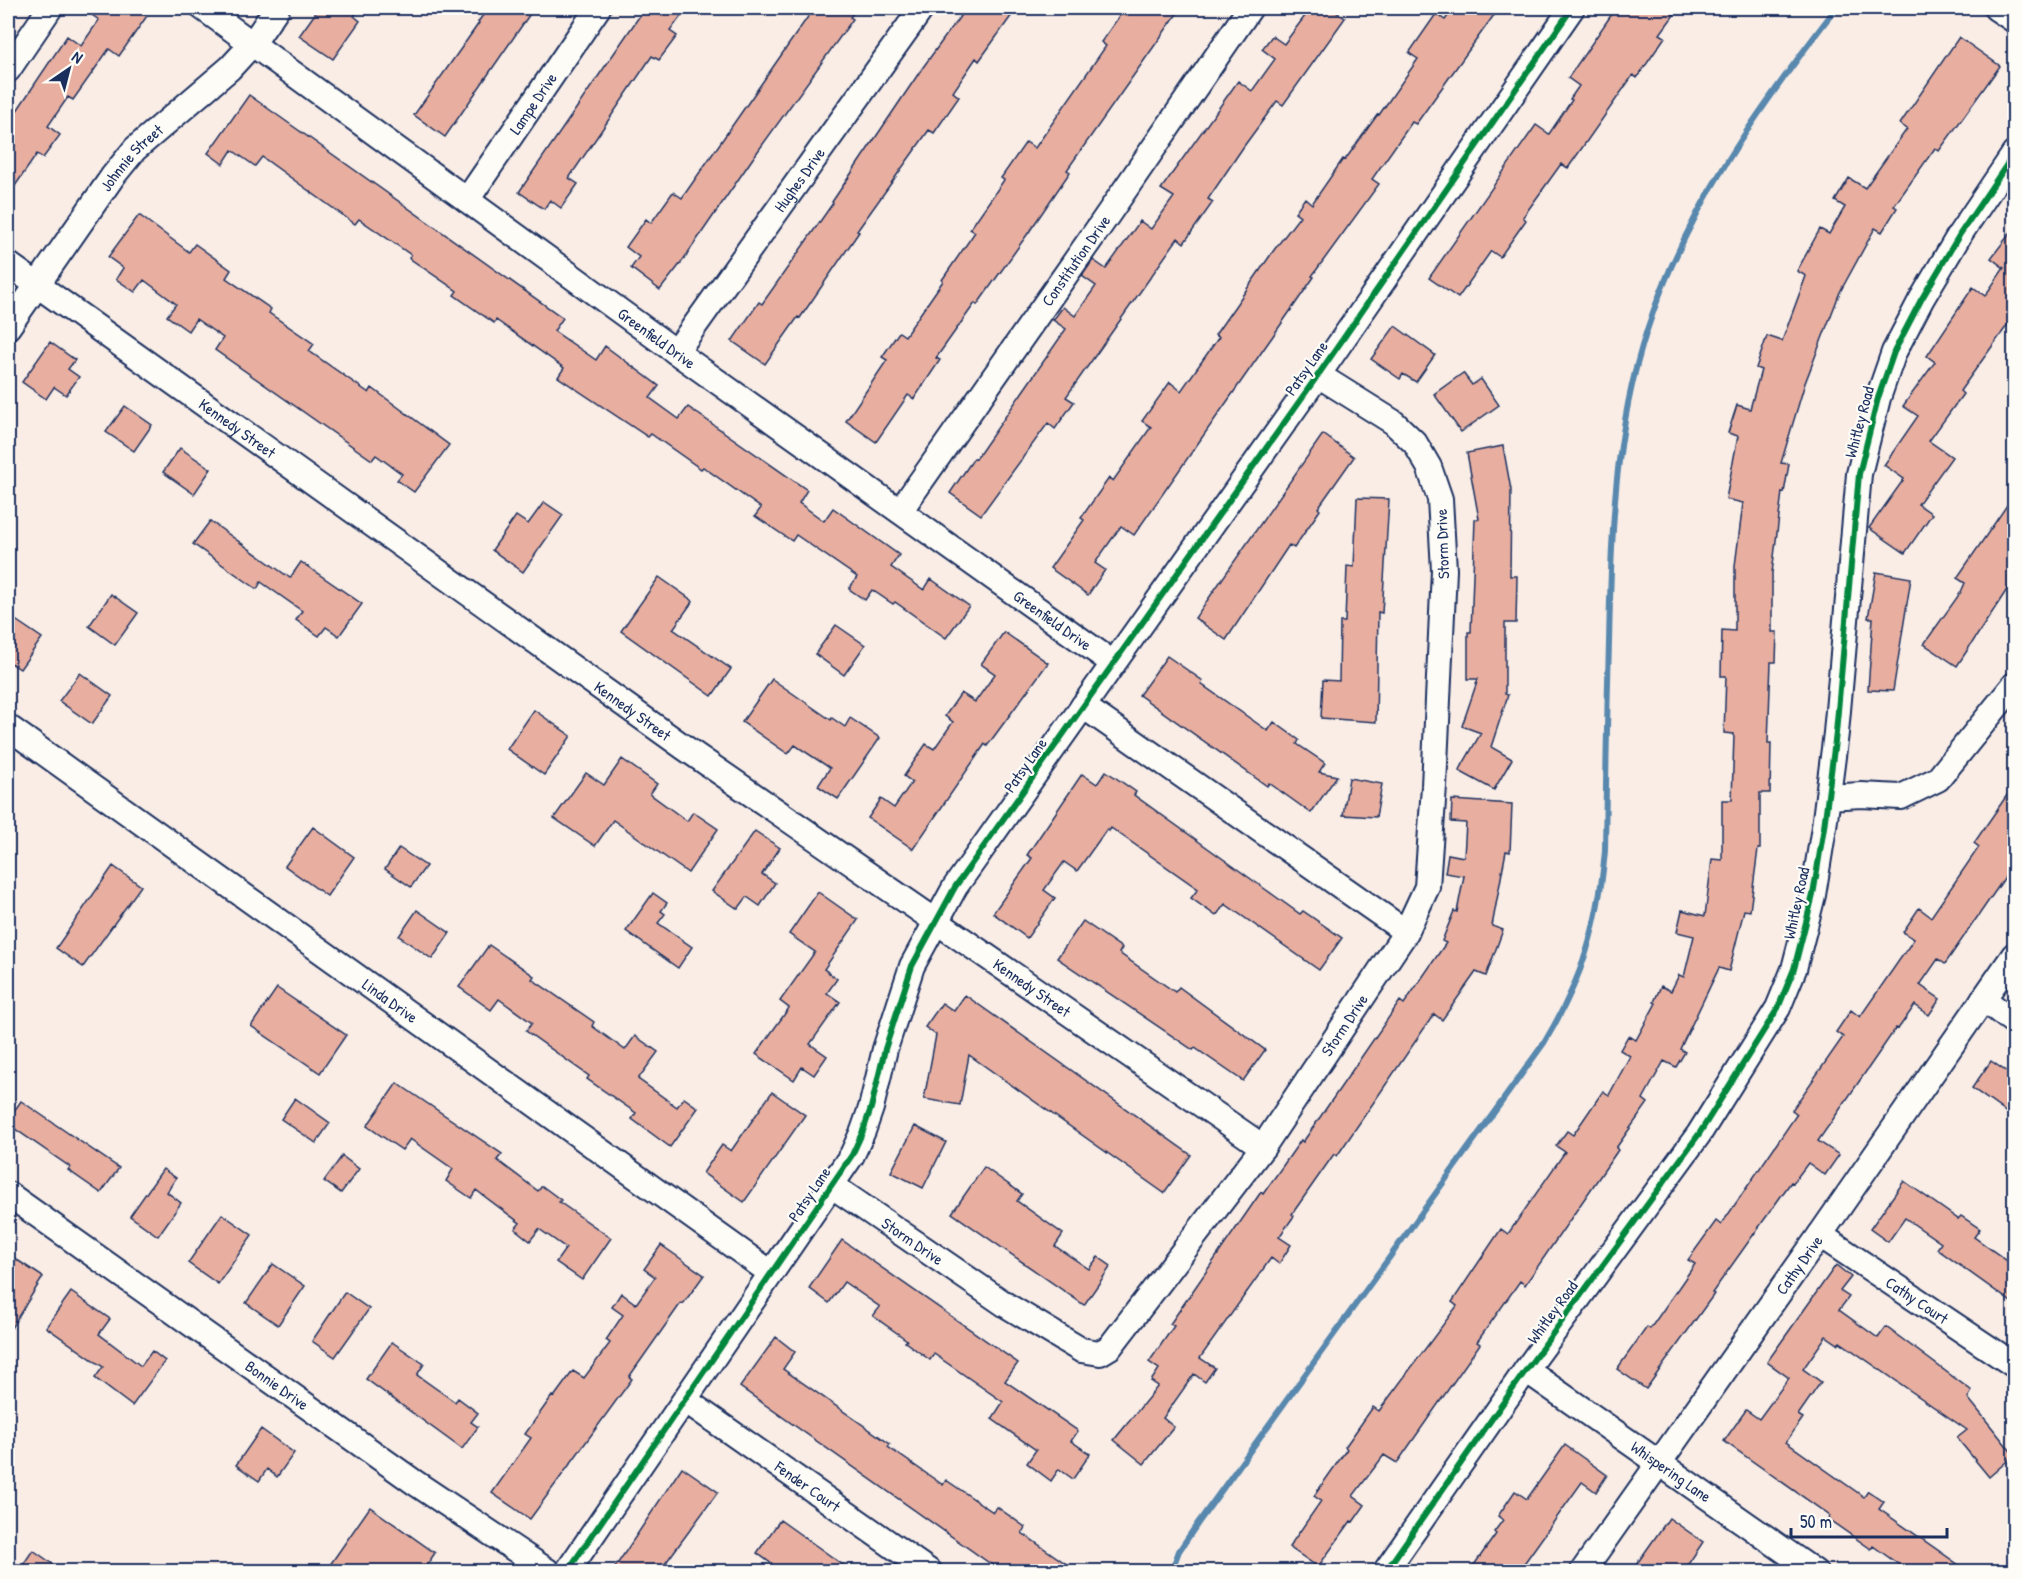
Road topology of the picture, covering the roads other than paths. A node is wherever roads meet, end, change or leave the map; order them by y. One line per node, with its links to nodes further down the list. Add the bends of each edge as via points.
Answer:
1 (50, 8): 11 (street)
2 (203, 8): 10 (street, Greenfield Drive)
3 (277, 8): 10 (street, Johnnie Street)
4 (598, 8): 13 (street, Lampe Drive)
5 (922, 8): 17 (street, Hughes Drive)
6 (1250, 8): 19 (street, Constitution Drive)
7 (1572, 8): 18 (street, Patsy Lane)
8 (1996, 8): 9 (street)
9 (2014, 20)
10 (253, 43): 13 (street, Greenfield Drive); 15 (street, Johnnie Street, via 230,68 135,150)
11 (8, 70)
12 (2014, 154): 24 (street, Whitley Road, via 1921,300 1894,352 1878,398 1859,474)
13 (467, 200): 17 (street, Greenfield Drive)
14 (8, 264): 15 (street, Kennedy Street)
15 (38, 286): 16 (street, Johnnie Street); 25 (street, Kennedy Street, via 685,748)
16 (8, 327)
17 (676, 352): 19 (street, Greenfield Drive)
18 (1318, 375): 20 (street, Patsy Lane); 26 (street, Storm Drive, via 1393,422 1415,443 1429,467 1440,499 1444,570 1427,887)
19 (900, 511): 20 (street, Greenfield Drive)
20 (1113, 663): 22 (street, Patsy Lane)
21 (2014, 685): 24 (street, via 1938,779 1901,797)
22 (1083, 706): 25 (street, Patsy Lane, via 955,887); 26 (street)
23 (8, 727): 34 (street, Linda Drive)
24 (1828, 797): 36 (street, Whitley Road, via 1813,895 1794,969 1778,1008 1699,1134)
25 (936, 922): 30 (street, Kennedy Street); 31 (street, Patsy Lane, via 912,966 863,1131)
26 (1406, 932): 30 (street, Storm Drive)
27 (2014, 955): 28 (street, Cathy Drive)
28 (1983, 999): 29 (street); 33 (street, Cathy Drive)
29 (2014, 1022)
30 (1263, 1147): 31 (street, Storm Drive, via 1110,1347 1100,1353 1081,1350 1006,1305)
31 (831, 1185): 34 (street, Patsy Lane)
32 (8, 1194): 39 (street, Bonnie Drive, via 414,1482)
33 (1820, 1235): 35 (street, Cathy Court); 38 (street, Cathy Drive)
34 (771, 1273): 37 (street, Patsy Lane)
35 (2014, 1365)
36 (1526, 1370): 38 (street, Whispering Lane); 42 (street, Whitley Road)
37 (685, 1400): 40 (street, Patsy Lane); 41 (street, Fender Court)
38 (1658, 1462): 43 (street, Cathy Drive); 44 (street, Whispering Lane)
39 (549, 1572)
40 (567, 1572)
41 (930, 1572)
42 (1384, 1572)
43 (1582, 1572)
44 (1815, 1572)

